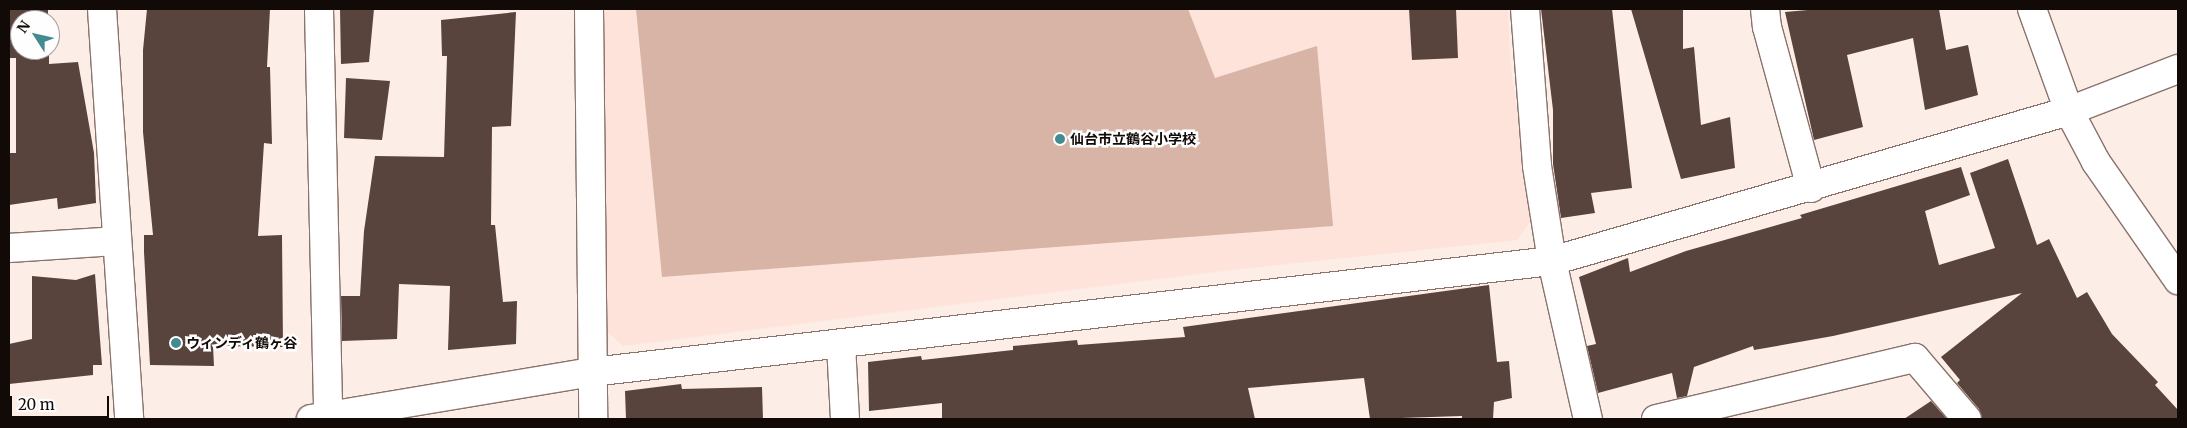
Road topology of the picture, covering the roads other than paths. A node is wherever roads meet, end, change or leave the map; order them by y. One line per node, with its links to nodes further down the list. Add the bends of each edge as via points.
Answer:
1 (102, 9): 10 (street)
2 (318, 9): 17 (street)
3 (589, 9): 15 (street)
4 (1525, 9): 12 (street, via 1537,166)
5 (1766, 9): 9 (street, via 1767,27)
6 (2032, 9): 8 (street)
7 (2178, 69): 8 (street)
8 (2069, 111): 9 (street); 13 (street, via 2096,162)
9 (1811, 188): 12 (street)
10 (117, 241): 11 (street); 16 (street)
11 (9, 248)
12 (1552, 261): 14 (street); 20 (street)
13 (2178, 280)
14 (842, 345): 15 (street); 19 (street)
15 (592, 372): 17 (street); 18 (street)
16 (129, 419)
17 (322, 419)
18 (593, 419)
19 (845, 419)
20 (1588, 419)
21 (1656, 419): 22 (street, via 1915,358)
22 (1967, 419)

